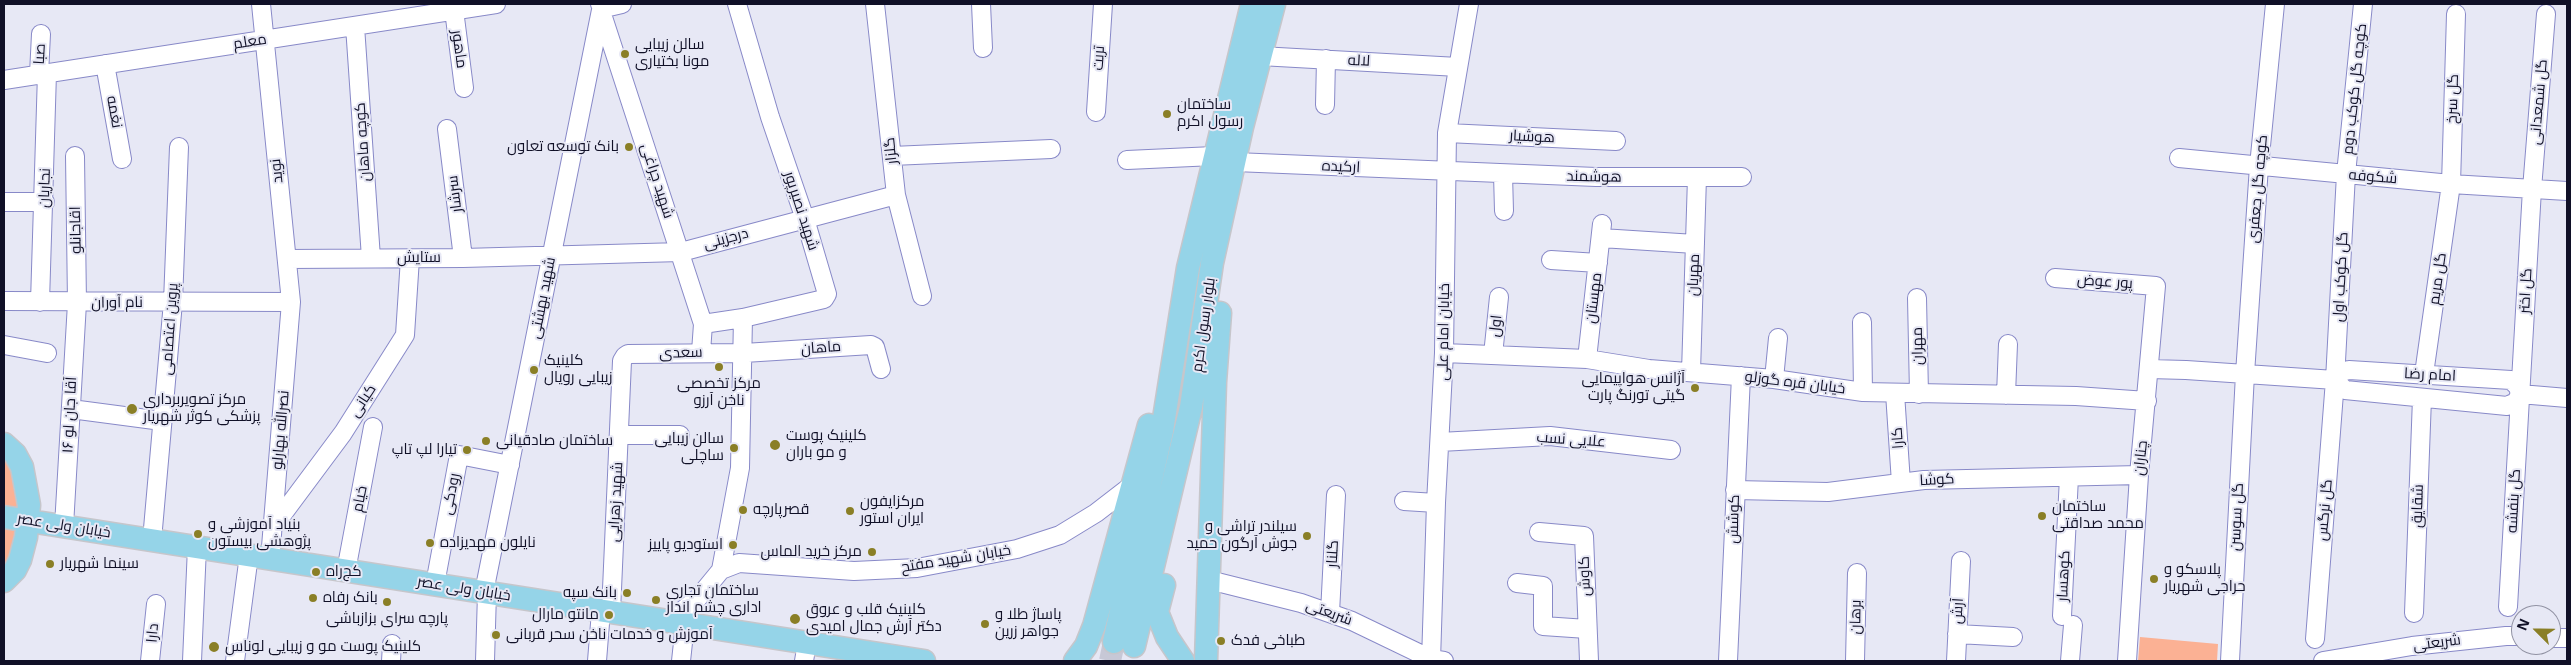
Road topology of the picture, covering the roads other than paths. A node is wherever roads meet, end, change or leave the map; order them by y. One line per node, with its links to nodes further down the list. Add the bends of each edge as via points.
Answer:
1 (261, 4): 19 (street, نوید)
2 (496, 4): 14 (street, معلم)
3 (622, 4): 13 (street)
4 (737, 4): 56 (street, شهید نصیرپور, via 770,117)
5 (876, 4): 36 (street, گلزار)
6 (981, 4): 20 (street)
7 (1103, 4): 29 (street, تربت)
8 (1252, 4): 37 (main road, بلوار رسول اکرم)
9 (1274, 4): 21 (main road, بلوار رسول اکرم)
10 (1469, 4): 24 (street, خیابان امام علی)
11 (2276, 4): 42 (street, کوچه گل جعفری)
12 (2363, 4): 45 (street, کوچه گل کوکب دوم)
13 (601, 6): 58 (street, شهید چراغی); 59 (street, شهید بهشتی)
14 (454, 10): 17 (street, معلم); 27 (street, ماهور)
15 (2456, 14): 48 (street, گل سرخ)
16 (2546, 14): 50 (street, گل شمعدانی)
17 (355, 26): 19 (street, معلم); 60 (street, کوچه ماهان)
18 (41, 34): 25 (street, صبا)
19 (264, 40): 23 (street, معلم); 63 (street, نوید)
20 (983, 48)
21 (1260, 56): 22 (street, لاله); 41 (main road, بلوار رسول اکرم)
22 (1326, 59): 24 (street, لاله); 28 (street)
23 (105, 64): 25 (street, معلم); 39 (street, نغمه)
24 (1458, 67): 31 (street, خیابان امام علی)
25 (43, 74): 26 (street, معلم); 54 (street, نجاریان)
26 (4, 80)
27 (464, 88)
28 (1325, 105)
29 (1096, 112)
30 (447, 129): 62 (street, سرشار)
31 (1447, 133): 32 (street, هوشیار); 43 (street, خیابان امام علی)
32 (1616, 141)
33 (179, 147): 73 (street, پروین اعتصامی)
34 (1052, 149): 36 (street)
35 (75, 156): 75 (street, اقاجانلو)
36 (892, 156): 52 (street, گلزار)
37 (1214, 156): 40 (street); 91 (main road, بلوار رسول اکرم, via 1188,268)
38 (2179, 158): 42 (street, شکوفه)
39 (122, 159)
40 (1127, 160)
41 (1235, 162): 43 (street, ارکیده); 49 (main road, بلوار رسول اکرم)
42 (2259, 166): 45 (street, شکوفه); 93 (street, کوچه گل جعفری)
43 (1447, 172): 44 (street, هوشمند); 83 (street, خیابان امام علی)
44 (1503, 174): 46 (street, هوشمند); 55 (street)
45 (2346, 174): 48 (street, شکوفه); 97 (street, گل کوکب اول)
46 (1697, 177): 47 (street, هوشمند); 57 (street, مهریان)
47 (1742, 177)
48 (2451, 184): 50 (street, شکوفه); 94 (street, گل مریم)
49 (1230, 188): 91 (main road, بلوار رسول اکرم, via 1212,263 1191,407 1124,644); 98 (main road)
50 (2532, 189): 51 (street, شکوفه); 102 (street, گل اختر)
51 (2567, 191)
52 (896, 195): 56 (street, درجزینی); 68 (street, گلزار)
53 (4, 202): 54 (street)
54 (45, 202): 72 (street, نجاریان)
55 (1504, 211)
56 (805, 218): 58 (street, درجزینی); 76 (street, شهید نصیرپور, via 826,297)
57 (1695, 244): 65 (street, مهستان, via 1602,231); 92 (street, مهریان)
58 (681, 252): 59 (street, درجزینی); 78 (street, شهید چراغی)
59 (552, 256): 62 (street, ستایش); 115 (street, شهید بهشتی)
60 (371, 258): 61 (street, ستایش); 63 (street, ستایش)
61 (410, 258): 62 (street, ستایش); 127 (street, کیانی, via 405,335 343,433)
62 (463, 258)
63 (287, 259): 74 (street, نوید)
64 (1551, 260): 65 (street)
65 (1598, 263): 87 (street, مهستان)
66 (2054, 278): 67 (street, پور عوض)
67 (2156, 286): 90 (street, چناران)
68 (922, 296)
69 (1499, 297): 86 (street, اول)
70 (1918, 298): 101 (street, مهران)
71 (4, 302): 72 (street, نام آوران)
72 (40, 302): 75 (street, نام آوران)
73 (173, 302): 74 (street, نام آوران); 75 (street, نام آوران); 108 (street, پروین اعتصامی)
74 (291, 302): 127 (street, نصرالله بهارلو)
75 (77, 303): 107 (street, آقا جان لو ۱۶)
76 (743, 318): 78 (street, شهید نصیرپور); 85 (street)
77 (1862, 322): 99 (street)
78 (704, 324): 82 (street, شهید چراغی)
79 (1778, 338): 96 (street)
80 (2008, 344): 103 (street)
81 (4, 345): 84 (street)
82 (702, 352): 85 (street, سعدی); 88 (street, سعدی, via 628,354)
83 (1444, 352): 86 (street, خیابان قره گوزلو); 112 (street, خیابان امام علی)
84 (47, 353)
85 (744, 353): 89 (street, ماهان, via 871,345 875,347); 133 (street, via 740,468)
86 (1493, 355): 87 (street, خیابان قره گوزلو)
87 (1587, 359): 92 (street, خیابان قره گوزلو)
88 (622, 361): 110 (street, شهید زهرایی)
89 (881, 369)
90 (2150, 369): 93 (street, امام رضا); 106 (street, چناران)
91 (1170, 371): 119 (main road, via 1151,418)
92 (1691, 372): 95 (street, خیابان قره گوزلو)
93 (2245, 374): 97 (street, امام رضا); 173 (street, گل سوسن)
94 (2424, 374): 97 (street, امام رضا, via 2349,370 2341,372); 102 (street, امام رضا, via 2511,380)
95 (1741, 376): 96 (street, خیابان قره گوزلو); 120 (street, کوشش)
96 (1774, 379): 99 (street, خیابان قره گوزلو)
97 (2336, 380): 104 (street, امام رضا, via 2344,390); 153 (street, گل نرگس)
98 (1215, 382): 136 (main road); 144 (main road, via 1187,482)
99 (1862, 392): 100 (street, خیابان قره گوزلو)
100 (1895, 393): 101 (street, خیابان قره گوزلو); 118 (street, کارا)
101 (1919, 394): 103 (street, خیابان قره گوزلو)
102 (2520, 394): 104 (street, امام رضا, via 2516,402 2507,406); 105 (street); 142 (street, گل بنفشه)
103 (2006, 395): 106 (street, خیابان قره گوزلو)
104 (2422, 398): 146 (street, شقایق)
105 (2567, 398)
106 (2147, 401): 116 (street, چناران)
107 (71, 409): 108 (street); 126 (street, آقا جان لو ۱۶)
108 (162, 421): 129 (street, پروین اعتصامی)
109 (373, 427): 134 (street, خیام)
110 (619, 435): 111 (street); 143 (street, شهید زهرایی)
111 (680, 435)
112 (1440, 442): 114 (street, علایی نسب, via 1550,436); 123 (street, خیابان امام علی)
113 (4, 444): 125 (main road, via 22,467 29,506)
114 (1671, 450)
115 (510, 464): 139 (street, رودکی, via 459,455); 140 (street, شهید بهشتی)
116 (2139, 475): 117 (street, کوشا); 172 (street, چناران)
117 (2070, 477): 118 (street, کوشا); 171 (street, کوهسار, via 2067,620)
118 (1901, 483): 120 (street, کوشا, via 1828,492)
119 (1131, 486): 133 (street, خیابان شهید مفتح, via 1060,535 1018,549 916,568 854,571 739,563); 151 (main road)
120 (1735, 490): 168 (street, کوشش)
121 (1336, 495): 145 (street, گلنار)
122 (1404, 501): 123 (street)
123 (1436, 503): 156 (street, خیابان امام علی)
124 (4, 517): 125 (main road, خیابان ولی عصر)
125 (28, 521): 126 (main road, خیابان ولی عصر); 137 (main road, via 20,560)
126 (64, 526): 129 (main road, خیابان ولی عصر)
127 (273, 528): 131 (street, نصرالله بهارلو)
128 (1539, 532): 148 (street, کاوش, via 1584,536)
129 (152, 540): 130 (main road, خیابان ولی عصر)
130 (197, 547): 131 (main road, خیابان ولی عصر); 158 (street)
131 (260, 557): 134 (main road, خیابان ولی عصر); 159 (street, نصرالله بهارلو)
132 (1961, 561): 149 (street, آرش)
133 (721, 570): 147 (street, via 698,598 678,614)
134 (346, 571): 139 (main road, خیابان ولی عصر)
135 (1857, 573): 169 (street, برهان)
136 (1209, 580): 145 (street, شریعتی); 166 (main road)
137 (4, 581)
138 (1517, 583): 148 (street, via 1543,586 1543,626)
139 (435, 584): 140 (main road, خیابان ولی عصر)
140 (486, 592): 143 (main road, خیابان ولی عصر); 160 (street, شهید بهشتی)
141 (156, 604): 157 (street, دارا)
142 (2508, 607)
143 (606, 611): 147 (main road, خیابان ولی عصر); 161 (street, شهید زهرایی)
144 (1157, 612): 151 (main road, via 1145,656 1097,647); 165 (main road, via 1166,637)
145 (1330, 613): 156 (street, شریعتی)
146 (2414, 613)
147 (675, 622): 154 (main road, خیابان ولی عصر); 162 (street)
148 (1587, 629): 167 (street, کاوش)
149 (1957, 634): 152 (street); 170 (street, آرش)
150 (2511, 636): 174 (street, شریعتی, via 2412,646)
151 (1090, 637): 164 (main road)
152 (2013, 637)
153 (2314, 639)
154 (805, 652): 155 (main road, خیابان ولی عصر)
155 (869, 657): 163 (main road, خیابان ولی عصر)
156 (1436, 660)
157 (150, 661)
158 (192, 661)
159 (235, 661)
160 (485, 661)
161 (597, 661)
162 (681, 661)
163 (924, 661)
164 (1075, 661)
165 (1182, 661)
166 (1206, 661)
167 (1589, 661)
168 (1728, 661)
169 (1855, 661)
170 (1956, 661)
171 (2070, 661)
172 (2126, 661)
173 (2230, 661)
174 (2324, 661)

